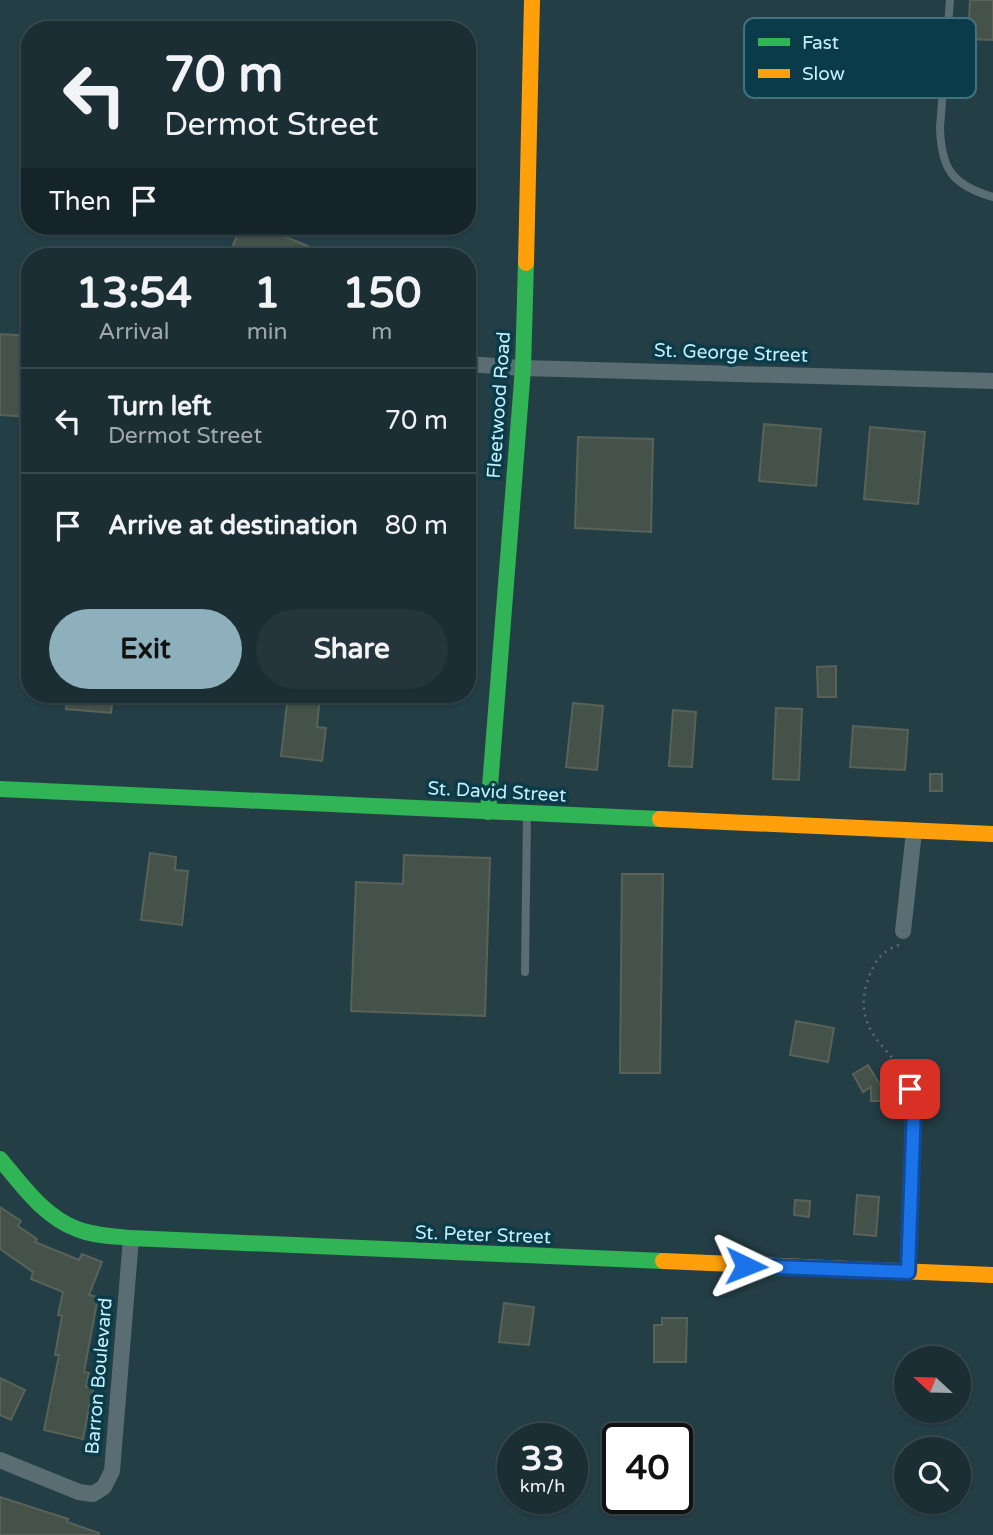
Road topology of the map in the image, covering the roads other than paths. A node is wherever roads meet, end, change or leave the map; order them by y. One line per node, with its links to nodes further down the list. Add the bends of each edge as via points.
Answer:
1 (532, 0): 7 (street, Fleetwood Road)
2 (950, 0): 3 (lane)
3 (949, 18)
4 (942, 98): 5 (lane, via 940,148 945,165 972,191)
5 (993, 197)
6 (476, 365): 7 (street, St. George Street)
7 (523, 368): 8 (street, St. George Street); 10 (street, Fleetwood Road)
8 (993, 381)
9 (0, 789): 10 (street, St. David Street)
10 (488, 812): 11 (street, St. David Street)
11 (527, 814): 12 (street, St. David Street); 15 (lane)
12 (914, 832): 13 (street, St. David Street); 14 (street)
13 (993, 834)
14 (903, 931)
15 (525, 972)
16 (910, 1089): 19 (street, via 914,1108)
17 (0, 1159): 18 (street, St. Peter Street, via 44,1209 60,1220 75,1228)
18 (131, 1238): 19 (street, St. Peter Street); 21 (street, Barron Boulevard, via 112,1471 104,1487 93,1493 79,1492)
19 (908, 1272): 20 (street, St. Peter Street)
20 (993, 1275)
21 (0, 1460)

